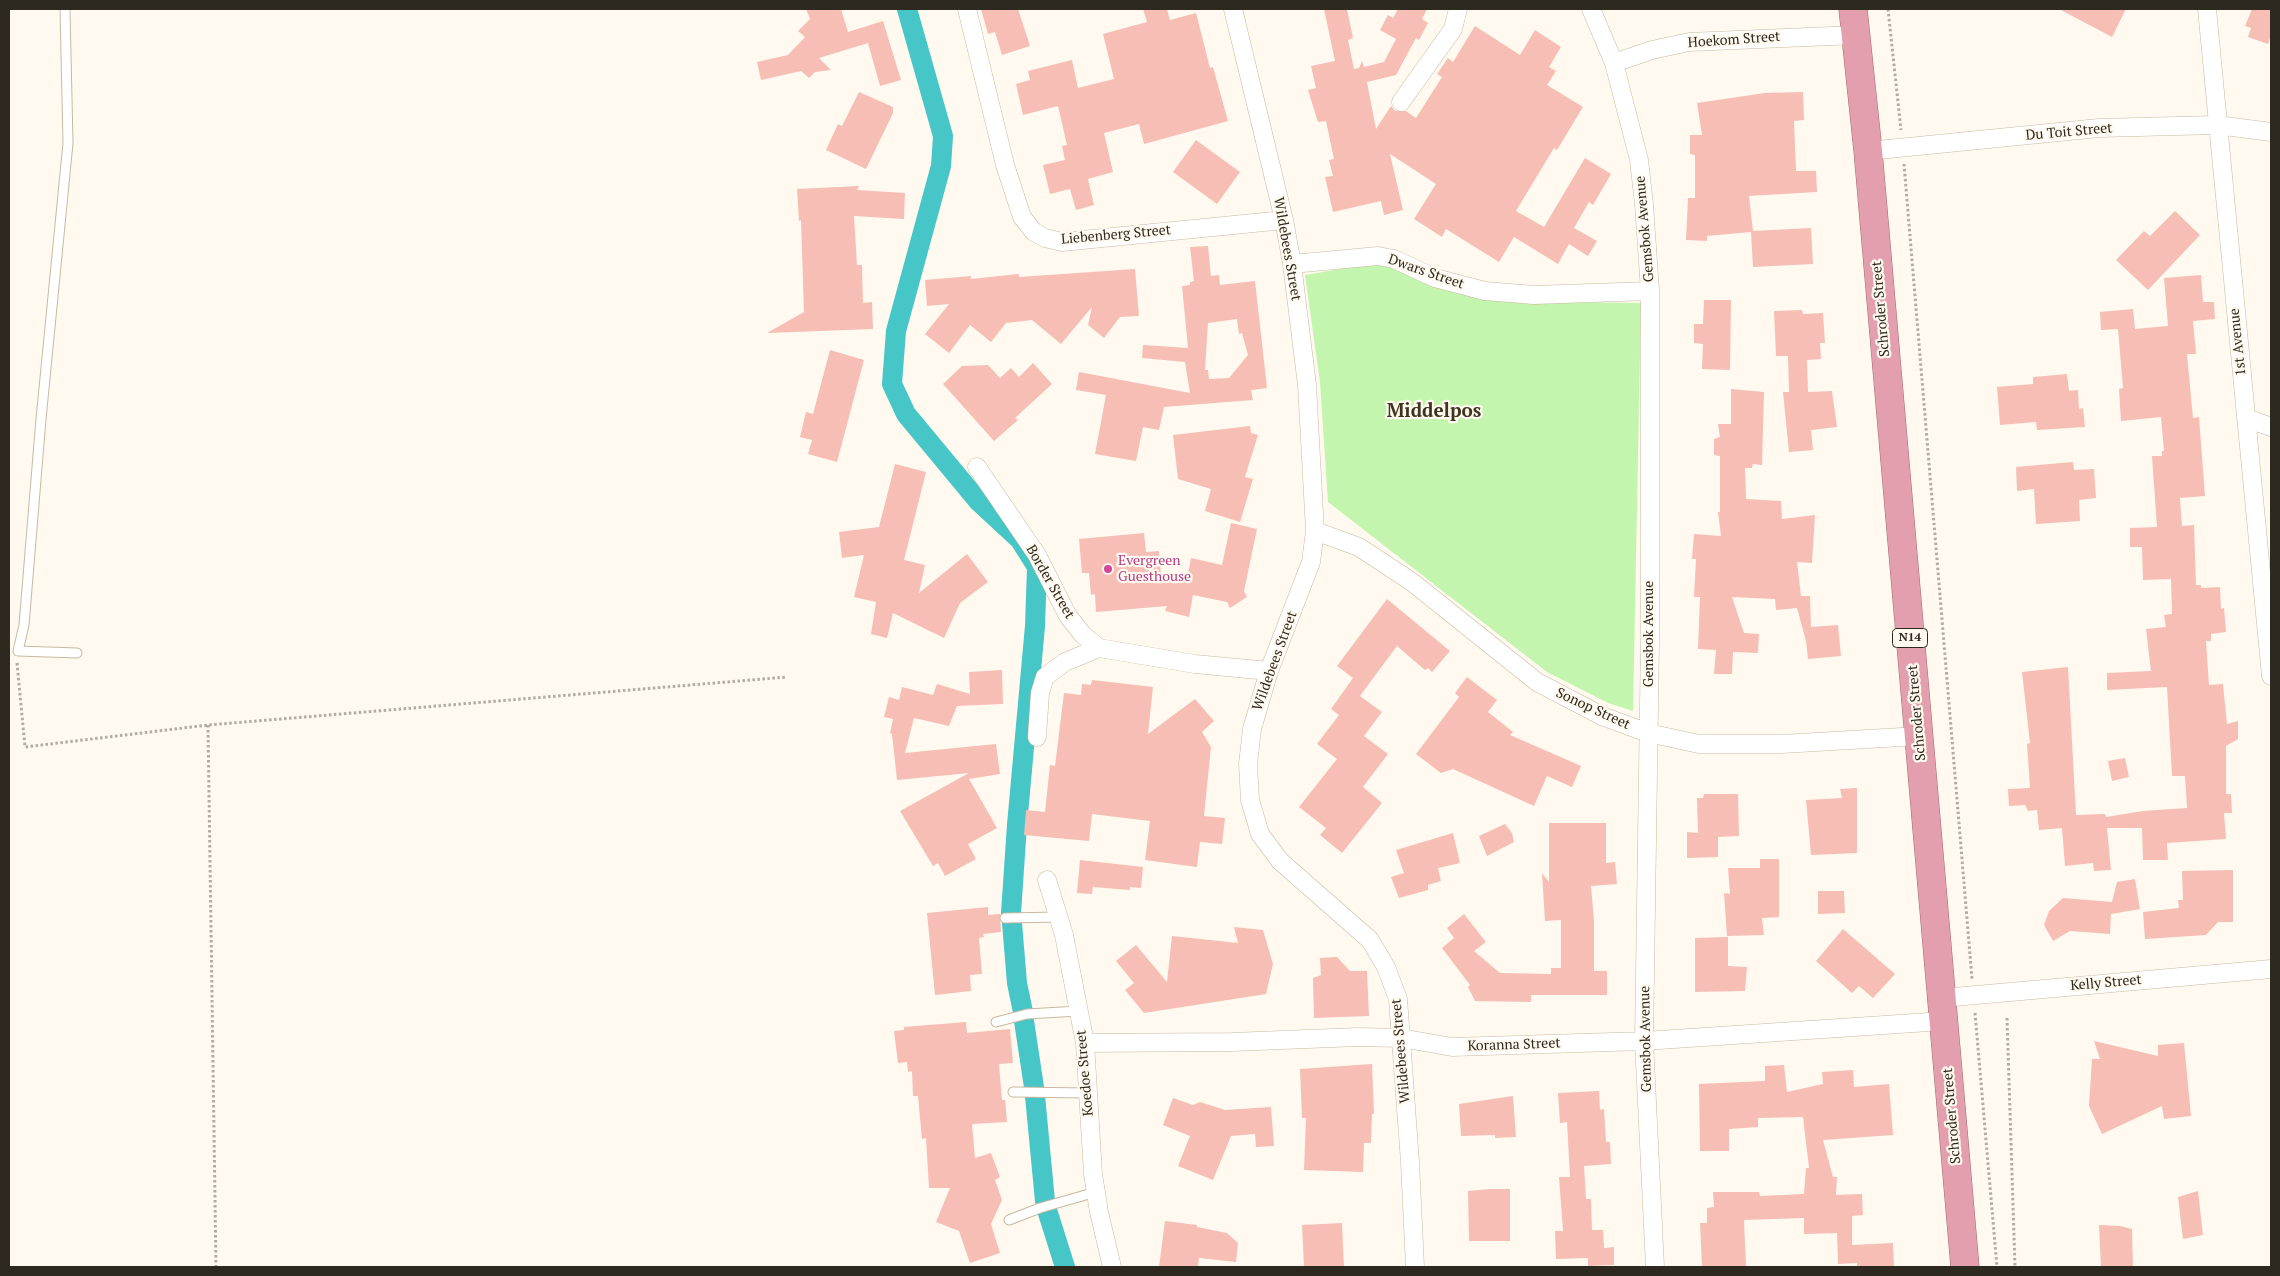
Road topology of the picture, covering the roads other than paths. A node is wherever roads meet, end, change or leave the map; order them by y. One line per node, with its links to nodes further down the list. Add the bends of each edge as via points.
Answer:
1 (65, 9): 21 (lane, via 68,144 24,625 18,651)
2 (968, 9): 13 (street, Liebenberg Street, via 1005,165 1022,217 1034,232 1062,242)
3 (1233, 9): 13 (street, Wildebees Street)
4 (1458, 9): 9 (street, via 1453,30)
5 (1591, 9): 8 (street, Gemsbok Avenue)
6 (2207, 9): 10 (street, 1st Avenue)
7 (1854, 22): 8 (street, Hoekom Street, via 1689,42); 12 (highway, Schroder Street / N14)
8 (1614, 63): 15 (street, Gemsbok Avenue, via 1639,160)
9 (1401, 102)
10 (2217, 125): 11 (street, Du Toit Street); 12 (street, Du Toit Street, via 2099,128); 16 (street, 1st Avenue)
11 (2271, 132)
12 (1868, 151): 25 (highway, Schroder Street / N14)
13 (1284, 220): 14 (street, Wildebees Street)
14 (1292, 264): 15 (street, Dwars Street, via 1378,256 1394,259 1435,278 1485,291 1534,295); 19 (street, Wildebees Street, via 1308,384)
15 (1650, 291): 24 (street, Gemsbok Avenue)
16 (2246, 418): 17 (street); 23 (street, 1st Avenue)
17 (2271, 427)
18 (977, 467): 20 (street, Border Street, via 1037,556 1068,616)
19 (1314, 531): 22 (street, Wildebees Street, via 1311,562); 24 (street, Sonop Street, via 1359,547 1412,582 1537,682 1602,716)
20 (1099, 648): 22 (street, via 1195,664); 26 (street, via 1065,662 1045,677 1040,693)
21 (77, 653)
22 (1269, 671): 34 (street, Wildebees Street, via 1252,729 1248,764 1250,800 1260,834 1280,861 1370,940 1386,967 1398,999)
23 (2271, 676)
24 (1648, 733): 25 (street, Sonop Street, via 1708,744 1782,744); 35 (street, Gemsbok Avenue)
25 (1919, 736): 31 (highway, Schroder Street / N14)
26 (1037, 737)
27 (1047, 880): 28 (street, Koedoe Street)
28 (1060, 917): 29 (lane); 32 (street, Koedoe Street)
29 (1005, 918)
30 (2271, 969): 31 (street, Kelly Street, via 1973,994)
31 (1943, 1010): 35 (street, Koranna Street); 44 (highway, Schroder Street / N14)
32 (1078, 1011): 33 (lane, via 1027,1014); 36 (street, Koedoe Street)
33 (996, 1022)
34 (1401, 1038): 35 (street, Koranna Street, via 1452,1047); 36 (street, Koranna Street); 42 (street, Wildebees Street)
35 (1644, 1042): 43 (street, Gemsbok Avenue)
36 (1085, 1043): 38 (street, Koedoe Street)
37 (1013, 1092): 38 (lane)
38 (1088, 1093): 39 (street, Koedoe Street)
39 (1096, 1192): 40 (lane); 41 (street, Koedoe Street)
40 (1009, 1220)
41 (1111, 1267)
42 (1415, 1267)
43 (1655, 1267)
44 (1965, 1267)

